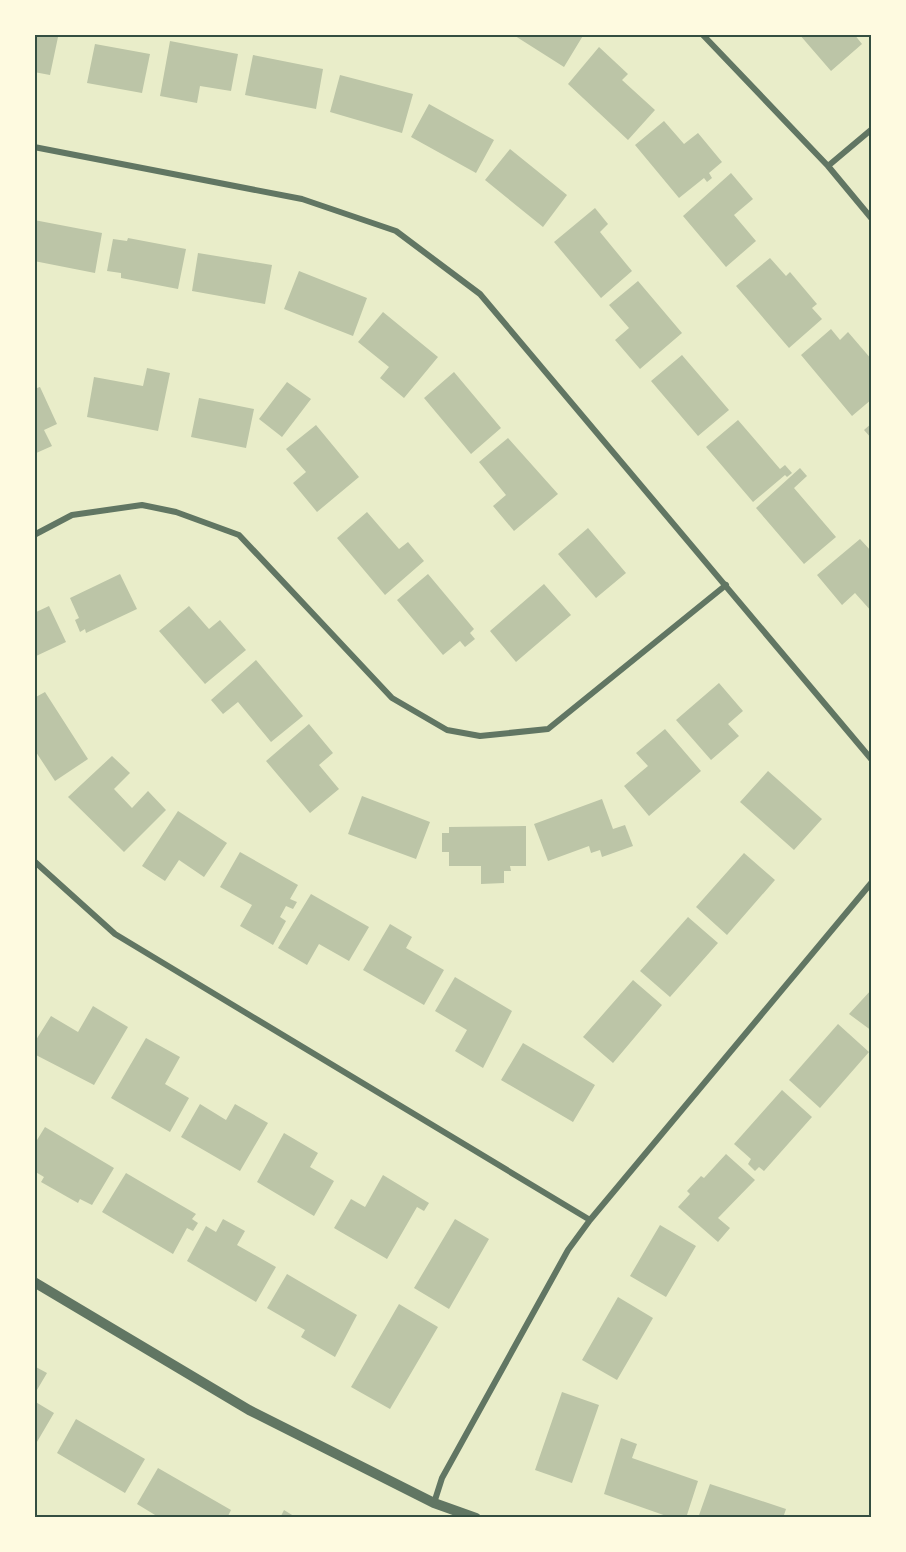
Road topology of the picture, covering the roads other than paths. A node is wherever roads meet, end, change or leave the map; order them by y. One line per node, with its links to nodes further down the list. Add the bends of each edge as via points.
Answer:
1 (702, 34): 4 (street)
2 (872, 129): 4 (street)
3 (34, 147): 7 (street, via 302,199 396,231 480,294)
4 (828, 166): 5 (street)
5 (872, 219)
6 (34, 535): 7 (street, via 72,515 142,505 176,512 239,535 392,698 447,730 480,736 548,729)
7 (726, 585): 8 (street)
8 (872, 760)
9 (34, 861): 11 (street, via 115,934)
10 (872, 882): 11 (street)
11 (590, 1220): 13 (street, via 568,1251 449,1465)
12 (34, 1282): 13 (street, via 249,1410)
13 (434, 1503): 14 (street)
14 (476, 1518)

